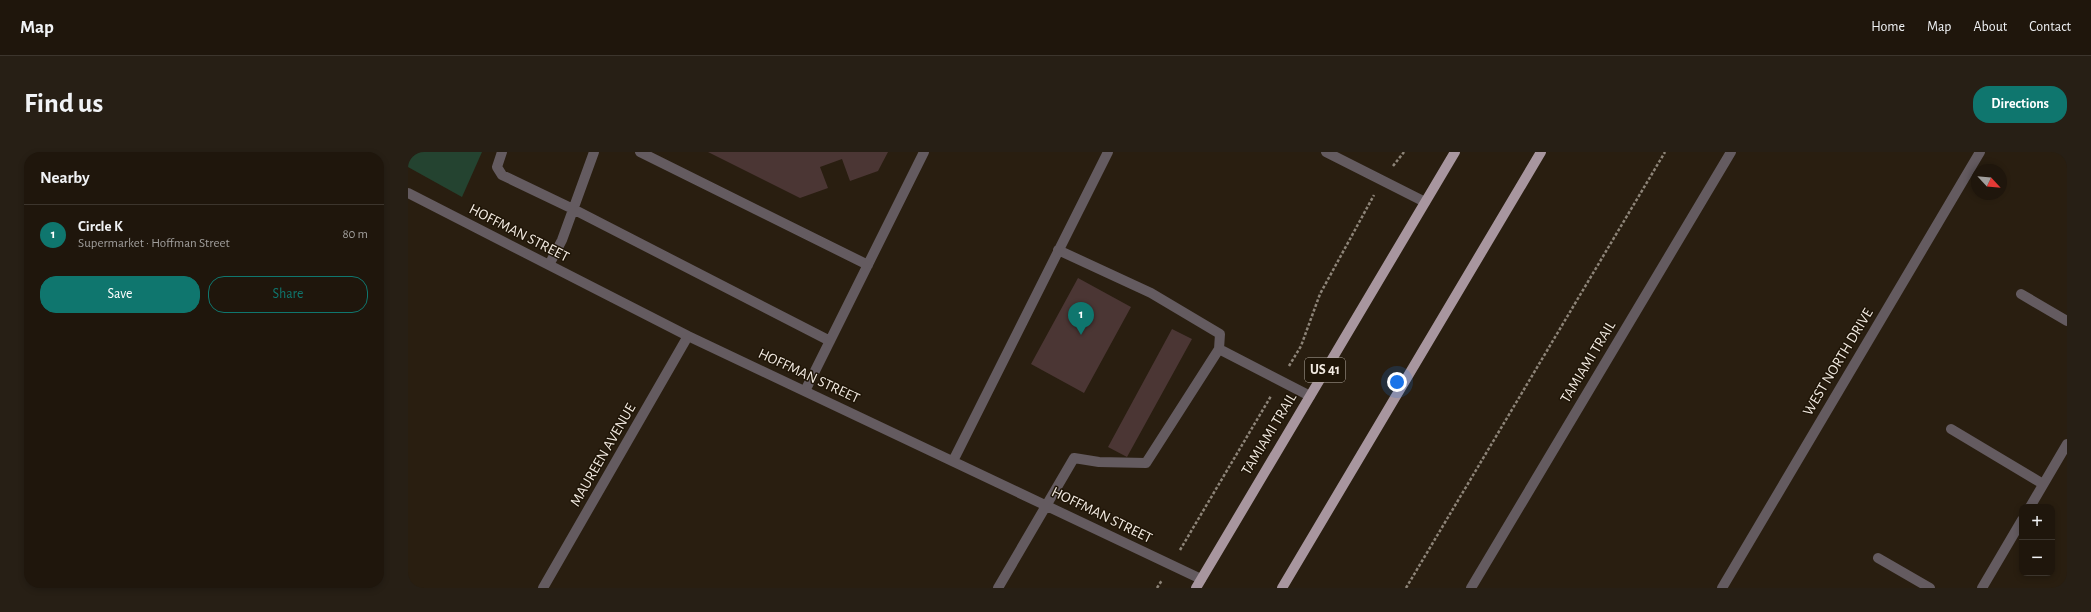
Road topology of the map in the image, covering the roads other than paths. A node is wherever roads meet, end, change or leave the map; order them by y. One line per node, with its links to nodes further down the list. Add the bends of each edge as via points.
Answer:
1 (502, 152): 13 (street, via 497,167 502,175)
2 (594, 152): 13 (street)
3 (640, 152): 15 (street)
4 (924, 152): 15 (street)
5 (1108, 152): 14 (street)
6 (1326, 152): 12 (street)
7 (1455, 152): 12 (main road, TAMIAMI TRAIL / US 41)
8 (1541, 152): 36 (main road)
9 (1731, 152): 37 (street, TAMIAMI TRAIL)
10 (1980, 152): 38 (street, WEST NORTH DRIVE)
11 (408, 193): 16 (street, HOFFMAN STREET)
12 (1425, 202): 23 (main road, TAMIAMI TRAIL / US 41)
13 (573, 209): 16 (street); 20 (street)
14 (1058, 250): 21 (street, via 1151,293 1220,334); 26 (street)
15 (868, 265): 20 (street)
16 (549, 266): 19 (street, HOFFMAN STREET)
17 (2021, 294): 18 (street)
18 (2067, 321)
19 (688, 336): 22 (street, HOFFMAN STREET); 33 (street, MAUREEN AVENUE)
20 (830, 341): 22 (street)
21 (1220, 349): 23 (street); 29 (street, via 1146,463 1099,462 1074,458)
22 (805, 391): 26 (street, HOFFMAN STREET)
23 (1310, 396): 32 (main road, TAMIAMI TRAIL / US 41)
24 (1951, 429): 27 (street)
25 (2067, 444): 27 (street)
26 (953, 461): 29 (street, HOFFMAN STREET)
27 (2043, 484): 28 (street)
28 (2032, 504)
29 (1048, 505): 32 (street, HOFFMAN STREET); 34 (street)
30 (2019, 525): 40 (street)
31 (1878, 558): 39 (street)
32 (1201, 579): 35 (main road, TAMIAMI TRAIL / US 41)
33 (543, 588)
34 (998, 588)
35 (1196, 588)
36 (1282, 588)
37 (1471, 588)
38 (1722, 588)
39 (1930, 588)
40 (1982, 588)

